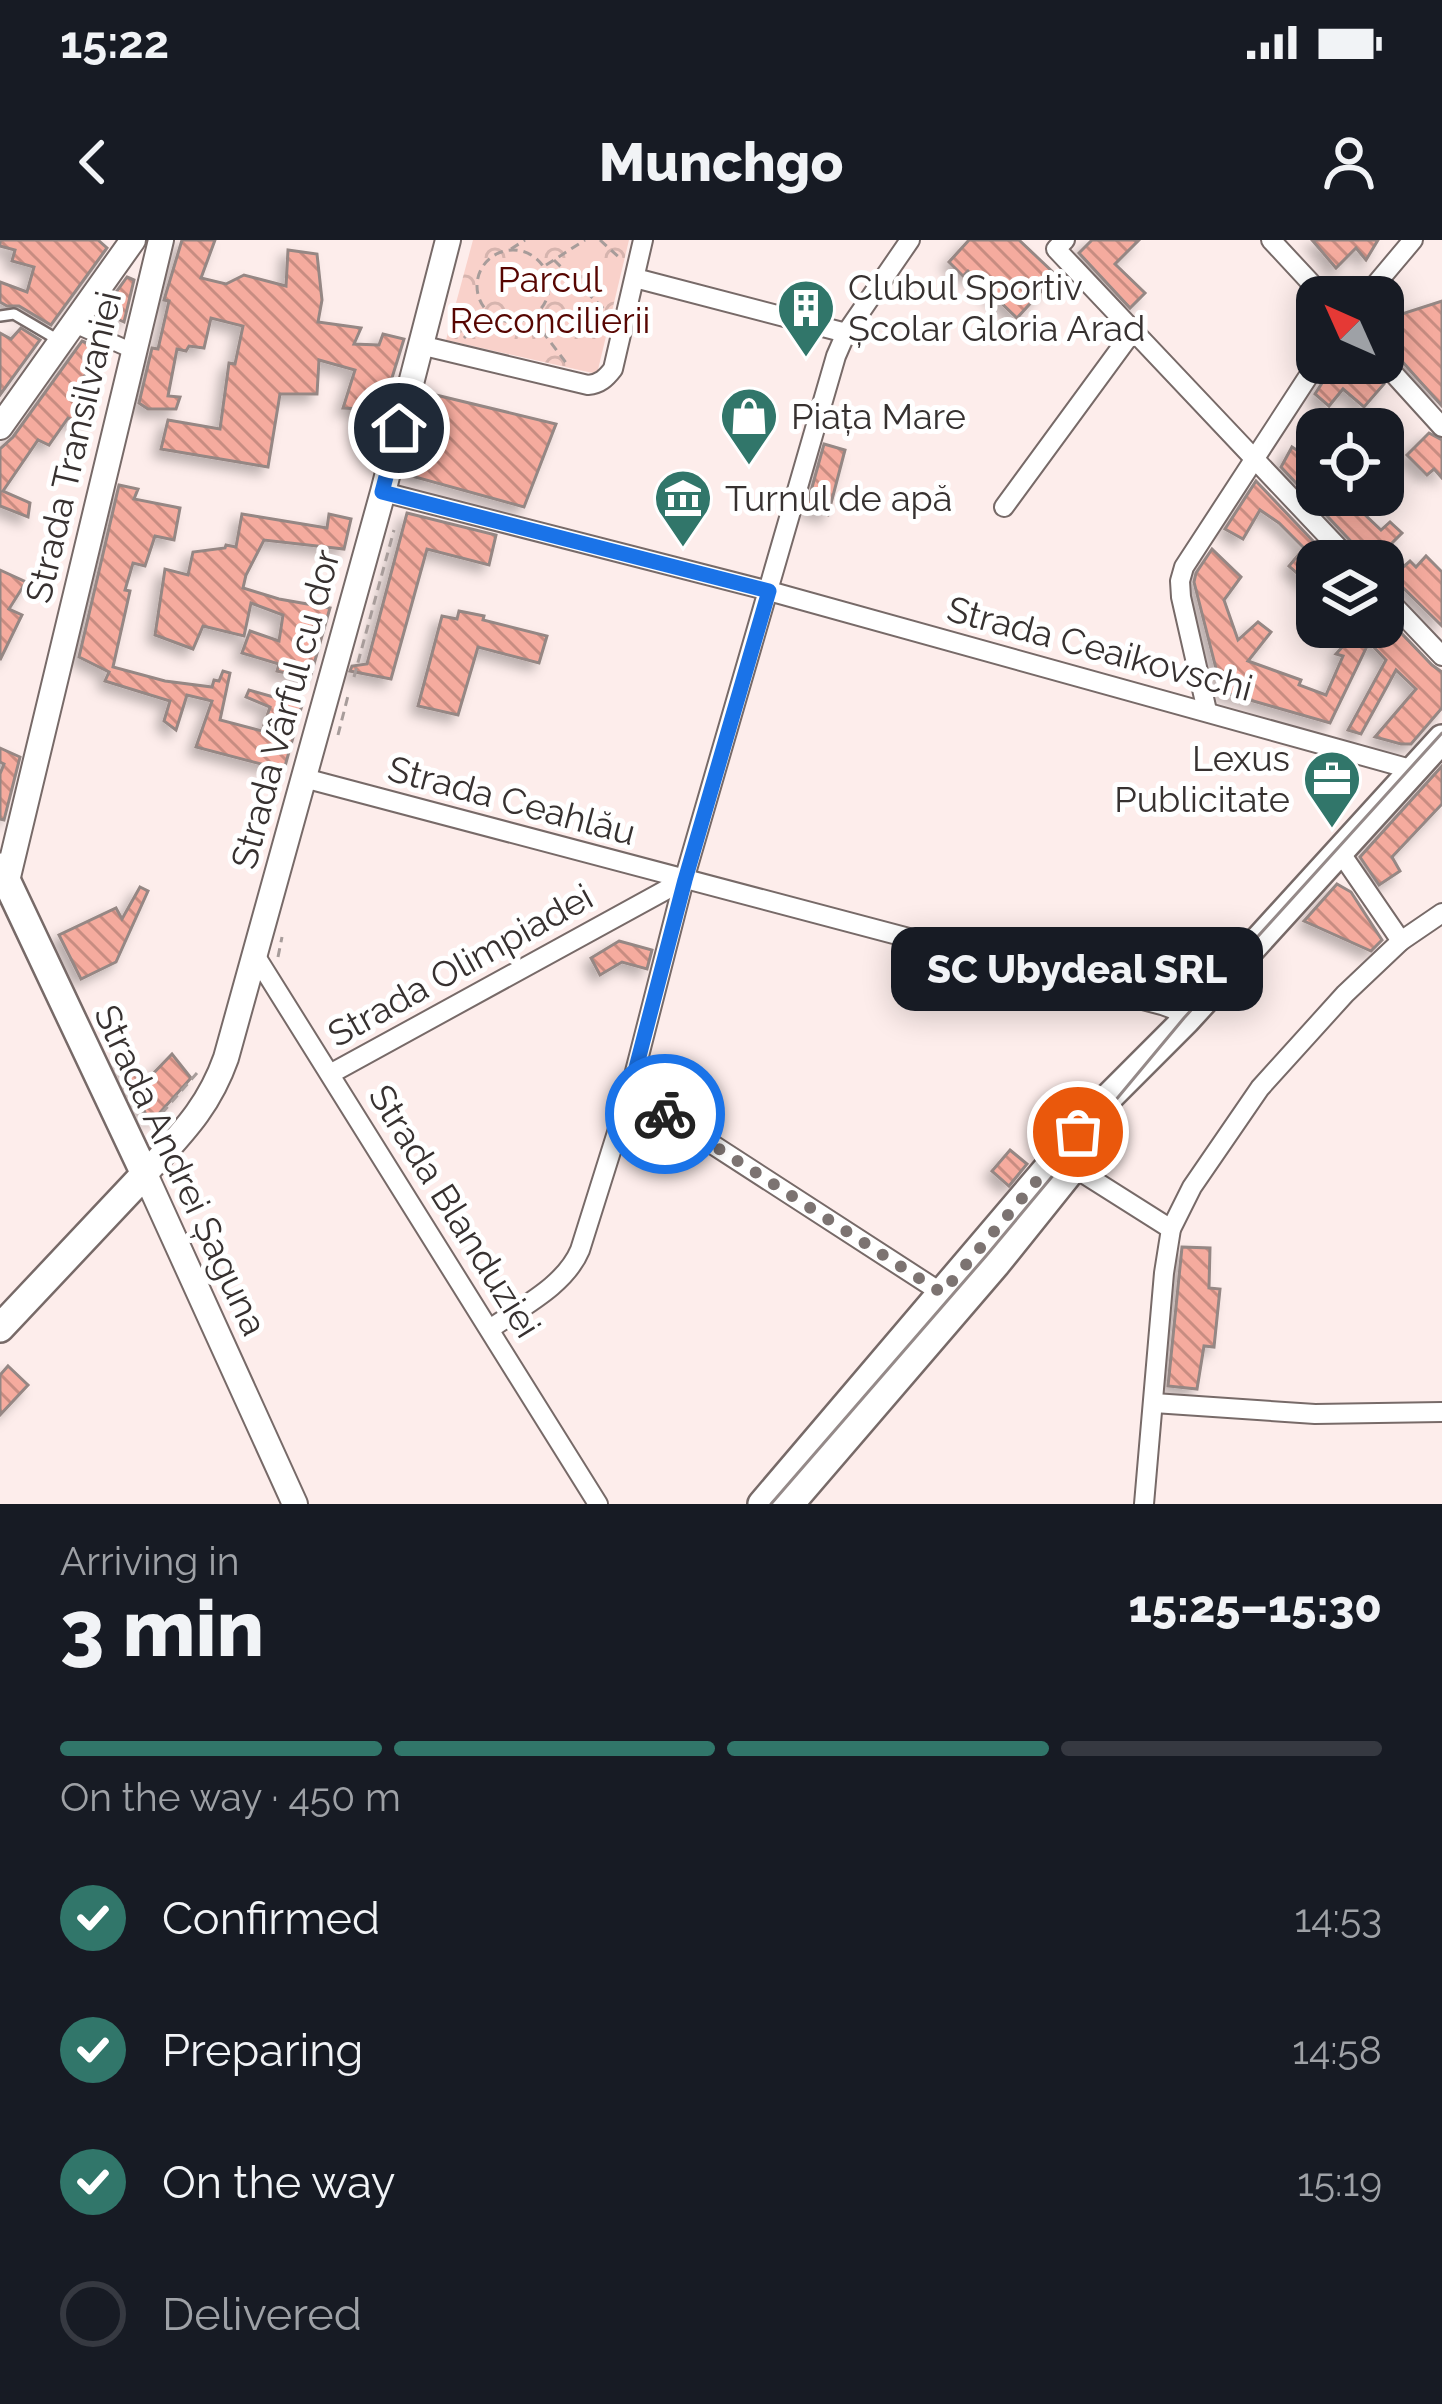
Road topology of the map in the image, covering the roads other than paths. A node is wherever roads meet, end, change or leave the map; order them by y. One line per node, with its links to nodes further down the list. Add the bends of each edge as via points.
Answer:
1 (160, 240): 13 (street, Strada Transilvaniei)
2 (448, 240): 18 (street, Strada Vârful cu dor)
3 (643, 240): 10 (street)
4 (910, 240): 16 (street)
5 (1271, 240): 11 (street)
6 (1413, 240): 12 (street)
7 (130, 241): 9 (street)
8 (1061, 245): 15 (street)
9 (113, 265): 13 (street); 17 (street)
10 (636, 275): 16 (street); 18 (street, via 613,368 596,385)
11 (1304, 276)
12 (1383, 276)
13 (151, 279): 19 (street, Strada Transilvaniei)
14 (0, 316): 17 (lane)
15 (1133, 331): 24 (street); 26 (street)
16 (846, 332): 28 (street)
17 (66, 333): 19 (street); 22 (street)
18 (420, 345): 25 (street, Strada Vârful cu dor)
19 (134, 351): 36 (street, Strada Transilvaniei)
20 (1303, 384): 24 (street)
21 (1403, 384): 23 (street)
22 (0, 427)
23 (1442, 427)
24 (1254, 460): 27 (street); 31 (street, via 1180,581)
25 (382, 492): 28 (street, Strada Ceaikovschi); 34 (street, Strada Vârful cu dor)
26 (1004, 508)
27 (1331, 540)
28 (769, 591): 31 (street, Strada Ceaikovschi); 37 (street)
29 (1404, 616): 30 (street)
30 (1442, 656)
31 (1207, 711): 33 (street, Strada Ceaikovschi)
32 (1442, 739): 33 (main road)
33 (1414, 770): 35 (main road)
34 (304, 778): 37 (street, Strada Ceahlău); 40 (street, Strada Vârful cu dor)
35 (1340, 852): 39 (street); 41 (main road)
36 (3, 874): 45 (main road, Strada Andrei Șaguna)
37 (685, 880): 41 (street, Strada Ceahlău, via 1162,1005); 42 (street, Strada Olimpiadei); 43 (street)
38 (1442, 913): 39 (street)
39 (1400, 941): 46 (street, via 1259,1088)
40 (255, 955): 42 (street, Strada Blanduziei); 45 (street, Strada Vârful cu dor, via 216,1086)
41 (1186, 1020): 44 (main road); 47 (main road, via 1104,1102)
42 (330, 1074): 49 (street, Strada Blanduziei)
43 (630, 1091): 47 (street); 49 (street, via 574,1265)
44 (1073, 1167): 46 (street); 47 (main road)
45 (145, 1174): 48 (main road); 52 (street, Strada Andrei Șaguna)
46 (1171, 1229): 50 (street)
47 (951, 1299): 54 (main road); 55 (main road)
48 (0, 1328)
49 (490, 1329): 53 (street, Strada Blanduziei)
50 (1154, 1402): 51 (street, via 1315,1414); 56 (street)
51 (1442, 1412)
52 (295, 1504)
53 (598, 1504)
54 (762, 1504)
55 (790, 1504)
56 (1144, 1504)

